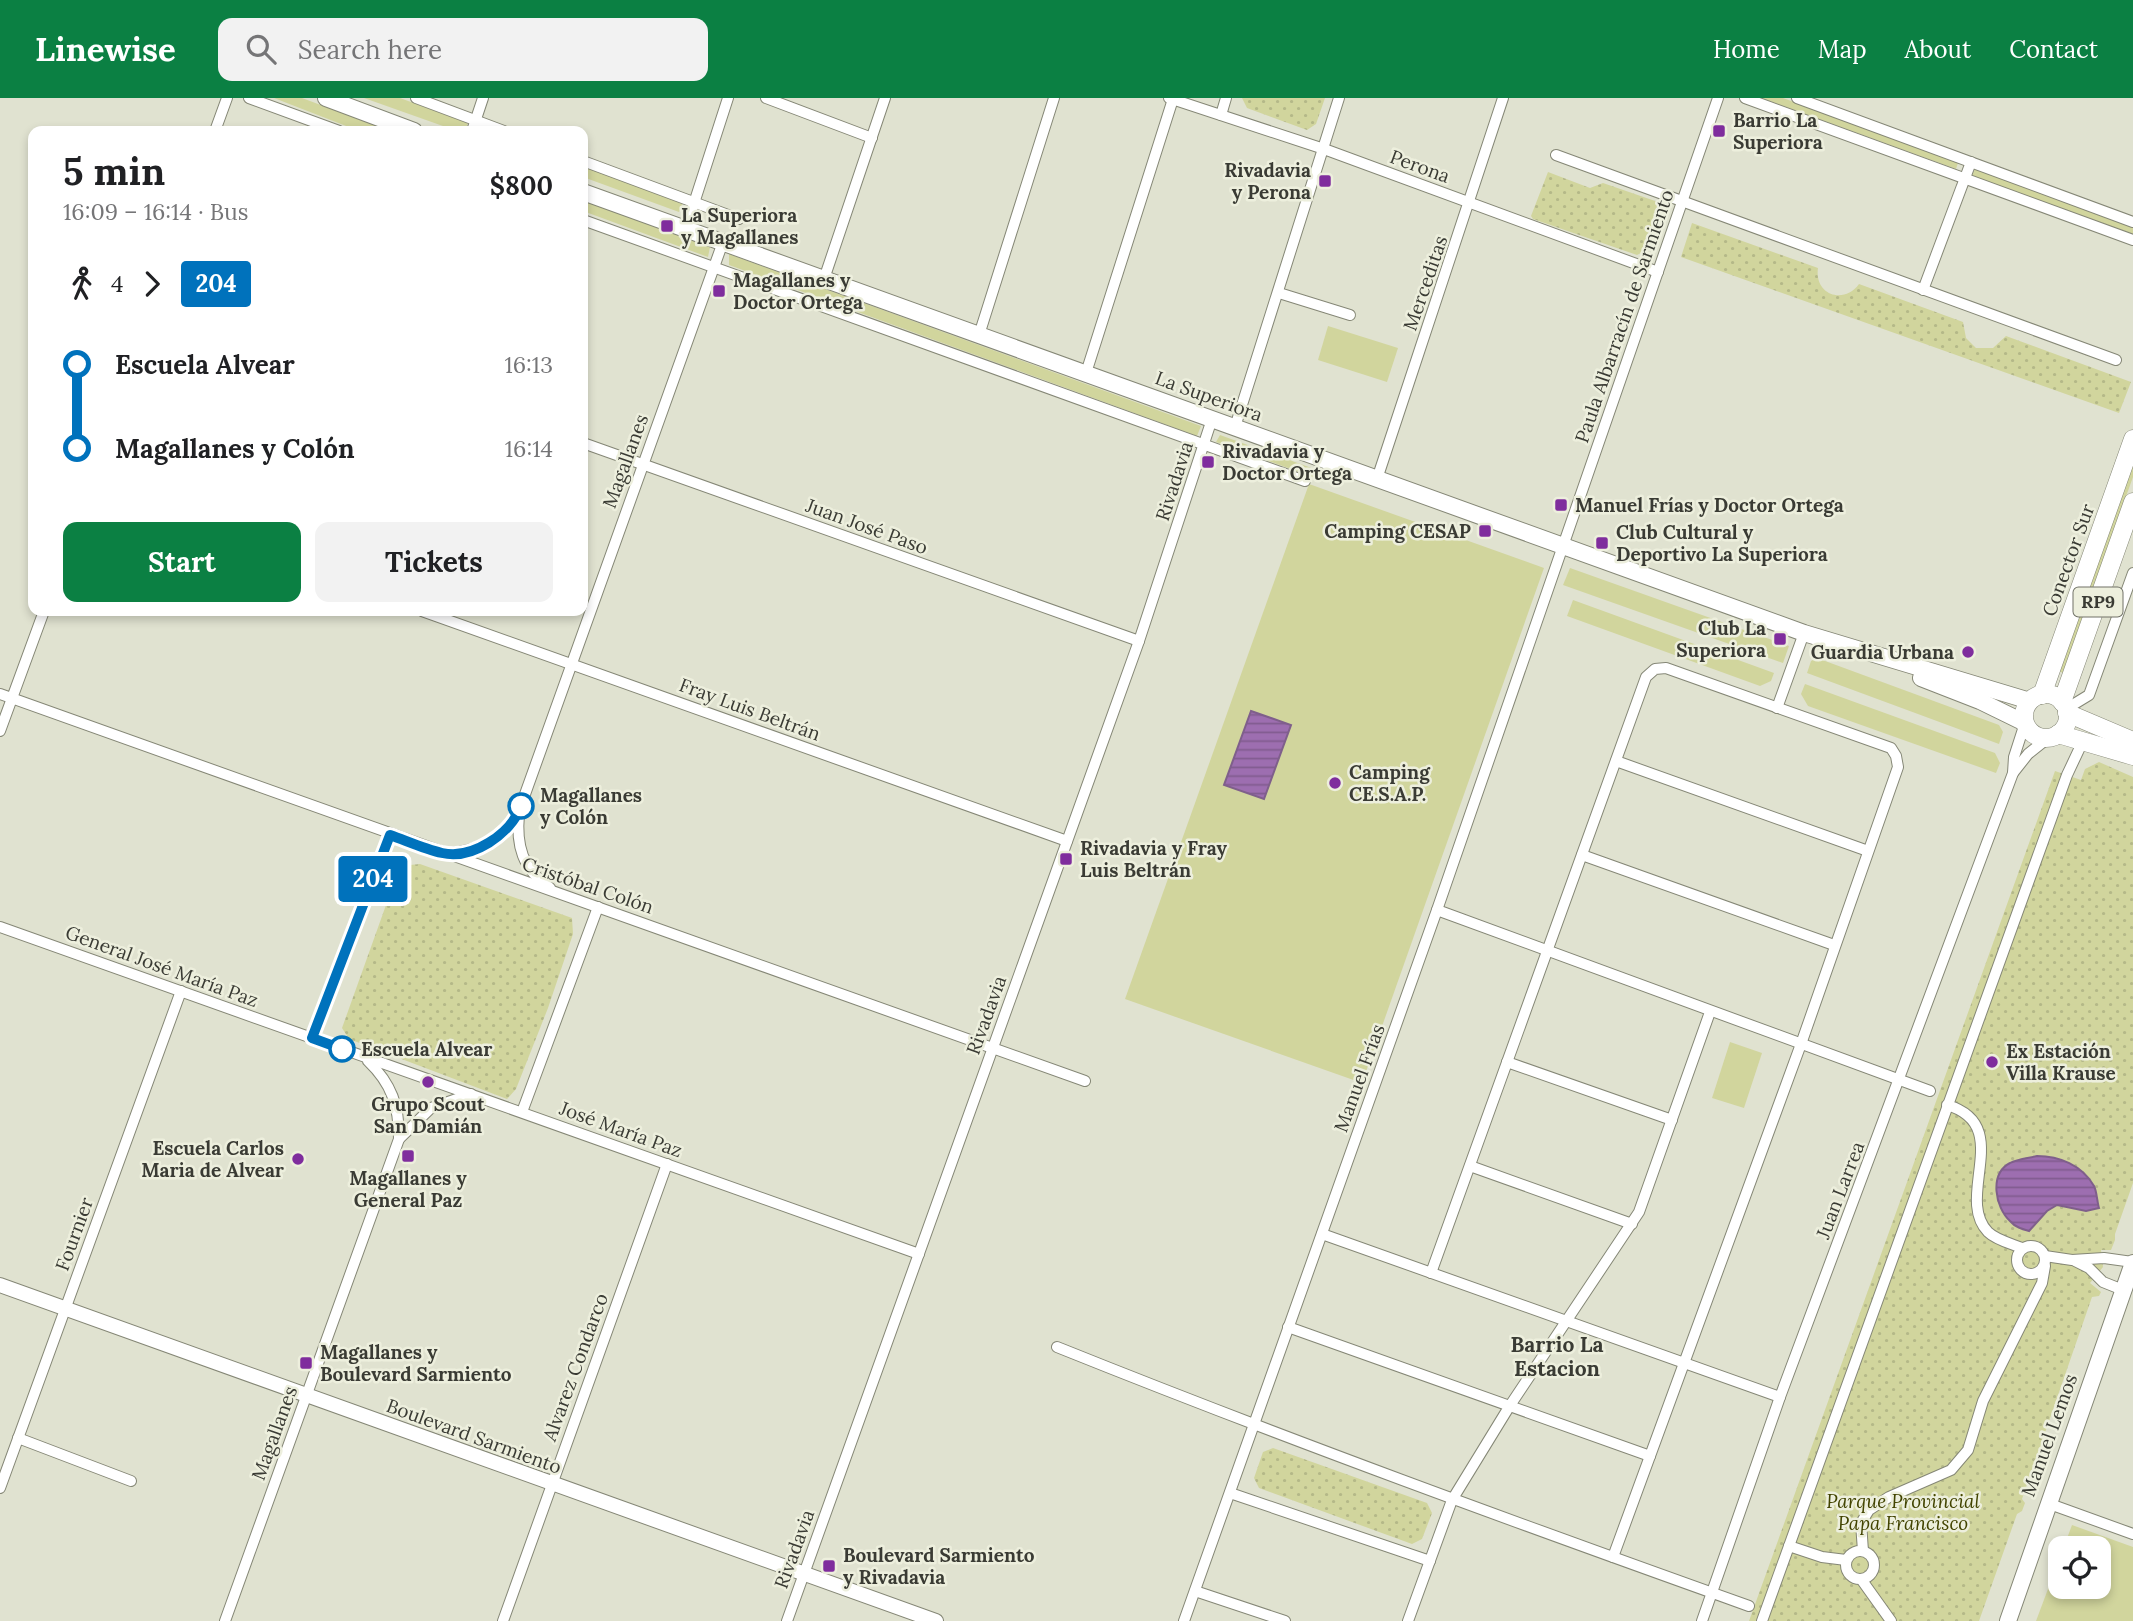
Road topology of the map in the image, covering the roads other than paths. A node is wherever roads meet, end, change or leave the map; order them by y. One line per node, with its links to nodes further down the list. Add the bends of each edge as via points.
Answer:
1 (226, 98): 18 (street)
2 (249, 98): 19 (street)
3 (416, 98): 21 (street)
4 (483, 98): 21 (street)
5 (729, 98): 31 (street)
6 (766, 98): 22 (street)
7 (885, 98): 22 (street)
8 (1054, 98): 44 (street)
9 (1226, 98): 17 (street)
10 (1339, 98): 23 (street)
11 (1503, 98): 30 (street, Merceditas)
12 (1718, 98): 29 (street, Paula Albarracín de Sarmiento)
13 (1745, 98): 27 (street)
14 (1797, 98): 25 (street)
15 (334, 99): 20 (main road)
16 (1171, 99): 17 (street, Perona); 46 (street)
17 (1221, 115): 23 (street, Perona)
18 (217, 126)
19 (325, 126)
20 (402, 126)
21 (473, 126)
22 (872, 138): 40 (street)
23 (1324, 149): 30 (street, Perona); 42 (street)
24 (1556, 155): 29 (street)
25 (1972, 162): 27 (street); 34 (street)
26 (588, 163): 31 (street)
27 (1965, 178): 36 (street); 41 (street)
28 (588, 194): 35 (main road, La Superiora)
29 (1683, 201): 39 (street, Paula Albarracín de Sarmiento); 41 (street)
30 (1470, 202): 39 (street, Perona); 53 (street, Merceditas)
31 (694, 203): 32 (street); 35 (street)
32 (739, 219)
33 (588, 222): 38 (street)
34 (2133, 222)
35 (686, 228): 37 (main road, La Superiora)
36 (2133, 240)
37 (723, 242): 38 (street, Magallanes); 40 (main road, La Superiora)
38 (713, 267): 50 (street); 52 (street, Magallanes)
39 (1658, 272): 56 (street, Paula Albarracín de Sarmiento)
40 (824, 279): 44 (main road, La Superiora)
41 (1923, 290): 45 (street)
42 (1279, 293): 43 (street); 48 (street)
43 (1350, 315)
44 (979, 335): 46 (main road, La Superiora)
45 (2116, 360)
46 (1086, 373): 47 (main road, La Superiora)
47 (1212, 419): 48 (main road, La Superiora); 50 (street, Rivadavia)
48 (1235, 427): 53 (main road, La Superiora)
49 (2133, 439): 65 (main road, Conector Sur / RP9)
50 (1204, 444): 54 (street); 62 (street, Rivadavia)
51 (588, 445): 52 (street, Juan José Paso)
52 (642, 464): 62 (street, Juan José Paso); 63 (street, Magallanes)
53 (1377, 479): 56 (main road, La Superiora)
54 (1305, 481)
55 (2133, 502): 68 (main road, RP9)
56 (1564, 546): 60 (main road, La Superiora); 85 (street, Manuel Frías)
57 (2133, 573): 68 (street, via 2089,695)
58 (42, 616): 66 (street)
59 (436, 616): 63 (street, Fray Luis Beltrán)
60 (1804, 633): 61 (main road, La Superiora); 67 (street)
61 (1821, 639): 65 (main road, La Superiora); 69 (main road, La Superiora, via 1962,693)
62 (1139, 641): 79 (street, Rivadavia)
63 (571, 664): 77 (street, Magallanes); 79 (street, Fray Luis Beltrán)
64 (0, 694): 66 (street, Cristóbal Colón)
65 (2036, 698): 68 (main road, via 2050,695); 69 (main road, via 2025,710)
66 (12, 699): 70 (street); 78 (street, Cristóbal Colón)
67 (1777, 708): 75 (street, via 1666,668 1655,669 1646,677); 80 (street, via 1891,748 1898,767)
68 (2065, 708): 71 (main road, via 2065,725); 73 (main road)
69 (2025, 723): 71 (main road, via 2032,733); 76 (street, Juan Larrea)
70 (0, 731)
71 (2053, 736): 72 (main road); 76 (street, Juan Larrea, via 2028,754)
72 (2083, 741): 74 (main road); 100 (street)
73 (2133, 741)
74 (2133, 756)
75 (1616, 761): 80 (street); 82 (street)
76 (2013, 773): 96 (street, Juan Larrea)
77 (519, 811): 81 (street, Magallanes, via 509,828 492,841 475,850); 83 (street, Magallanes, via 518,845 526,862 540,881)
78 (390, 835): 81 (street, Cristóbal Colón); 91 (street)
79 (1067, 841): 93 (street, Rivadavia)
80 (1868, 851): 87 (street)
81 (444, 854): 83 (street, Cristóbal Colón)
82 (1582, 855): 87 (street); 88 (street)
83 (558, 893): 84 (street, Cristóbal Colón)
84 (598, 907): 93 (street, Cristóbal Colón); 101 (street)
85 (1437, 910): 88 (street); 107 (street, Manuel Frías)
86 (0, 927): 89 (street, General José María Paz)
87 (1834, 945): 92 (street)
88 (1548, 949): 90 (street); 95 (street)
89 (181, 992): 91 (street, General José María Paz); 115 (street, Fournier)
90 (1710, 1012): 92 (street); 102 (street)
91 (312, 1038): 94 (street, José María Paz)
92 (1801, 1044): 96 (street); 119 (street)
93 (993, 1048): 97 (street, Cristóbal Colón); 109 (street, Rivadavia)
94 (363, 1056): 99 (street, José María Paz); 103 (street, via 393,1093)
95 (1507, 1062): 102 (street); 105 (street)
96 (1900, 1079): 98 (street); 121 (street, Juan Larrea)
97 (1084, 1081)
98 (1930, 1090)
99 (471, 1094): 101 (street, José María Paz); 103 (street, via 431,1108)
100 (1947, 1105): 108 (street, via 1969,1115 1978,1132 1982,1223 1993,1236); 133 (street)
101 (522, 1112): 104 (street, José María Paz)
102 (1672, 1121): 106 (street)
103 (399, 1139): 120 (street, Magallanes)
104 (667, 1164): 109 (street, José María Paz); 127 (street, Alvarez Condarco)
105 (1470, 1166): 106 (street); 112 (street)
106 (1632, 1224): 116 (street)
107 (1322, 1234): 112 (street); 117 (street, Manuel Frías)
108 (2022, 1248): 110 (street, via 2039,1248); 110 (street, via 2017,1259 2023,1272 2038,1273)
109 (919, 1254): 138 (street, Rivadavia)
110 (2045, 1261): 111 (street); 134 (street, via 2042,1283 1983,1401 1968,1450 1951,1470 1869,1510 1861,1523)
111 (2072, 1261): 113 (street, via 2104,1258); 113 (street, via 2089,1268 2103,1282)
112 (1431, 1273): 116 (street)
113 (2130, 1274): 131 (main road, Manuel Lemos)
114 (0, 1285): 115 (street, Boulevard Sarmiento)
115 (65, 1309): 120 (street, Boulevard Sarmiento); 124 (street, Fournier)
116 (1567, 1321): 119 (street); 122 (street)
117 (1288, 1327): 122 (street); 123 (street, Manuel Frías)
118 (1057, 1347): 123 (street)
119 (1683, 1363): 121 (street); 125 (street)
120 (306, 1397): 127 (street, Boulevard Sarmiento); 143 (street, Magallanes)
121 (1780, 1397): 141 (street, Juan Larrea)
122 (1509, 1407): 125 (street); 130 (street)
123 (1253, 1426): 129 (street, Manuel Frías); 130 (street)
124 (18, 1438): 126 (street); 128 (street, Fournier)
125 (1650, 1456): 135 (street)
126 (131, 1481)
127 (552, 1484): 138 (street, Boulevard Sarmiento); 144 (street, Alvarez Condarco)
128 (0, 1488)
129 (1230, 1493): 137 (street); 140 (street, Manuel Frías)
130 (1452, 1500): 135 (street); 137 (street)
131 (2048, 1503): 132 (street); 153 (main road, Manuel Lemos)
132 (2133, 1534)
133 (1789, 1546): 136 (street); 151 (street)
134 (1863, 1551): 136 (street, via 1854,1551); 139 (street, via 1874,1566 1870,1575)
135 (1613, 1557): 141 (street)
136 (1846, 1560): 139 (street, via 1848,1574)
137 (1430, 1561): 149 (street)
138 (804, 1574): 145 (street, Rivadavia); 146 (street, Boulevard Sarmiento)
139 (1861, 1579): 152 (street)
140 (1195, 1591): 147 (street, Manuel Frías); 148 (street)
141 (1712, 1593): 142 (street); 150 (street, Juan Larrea)
142 (1749, 1606)
143 (225, 1621)
144 (503, 1621)
145 (787, 1621)
146 (936, 1621)
147 (1184, 1621)
148 (1285, 1621)
149 (1408, 1621)
150 (1702, 1621)
151 (1762, 1621)
152 (1891, 1621)
153 (2008, 1621)

